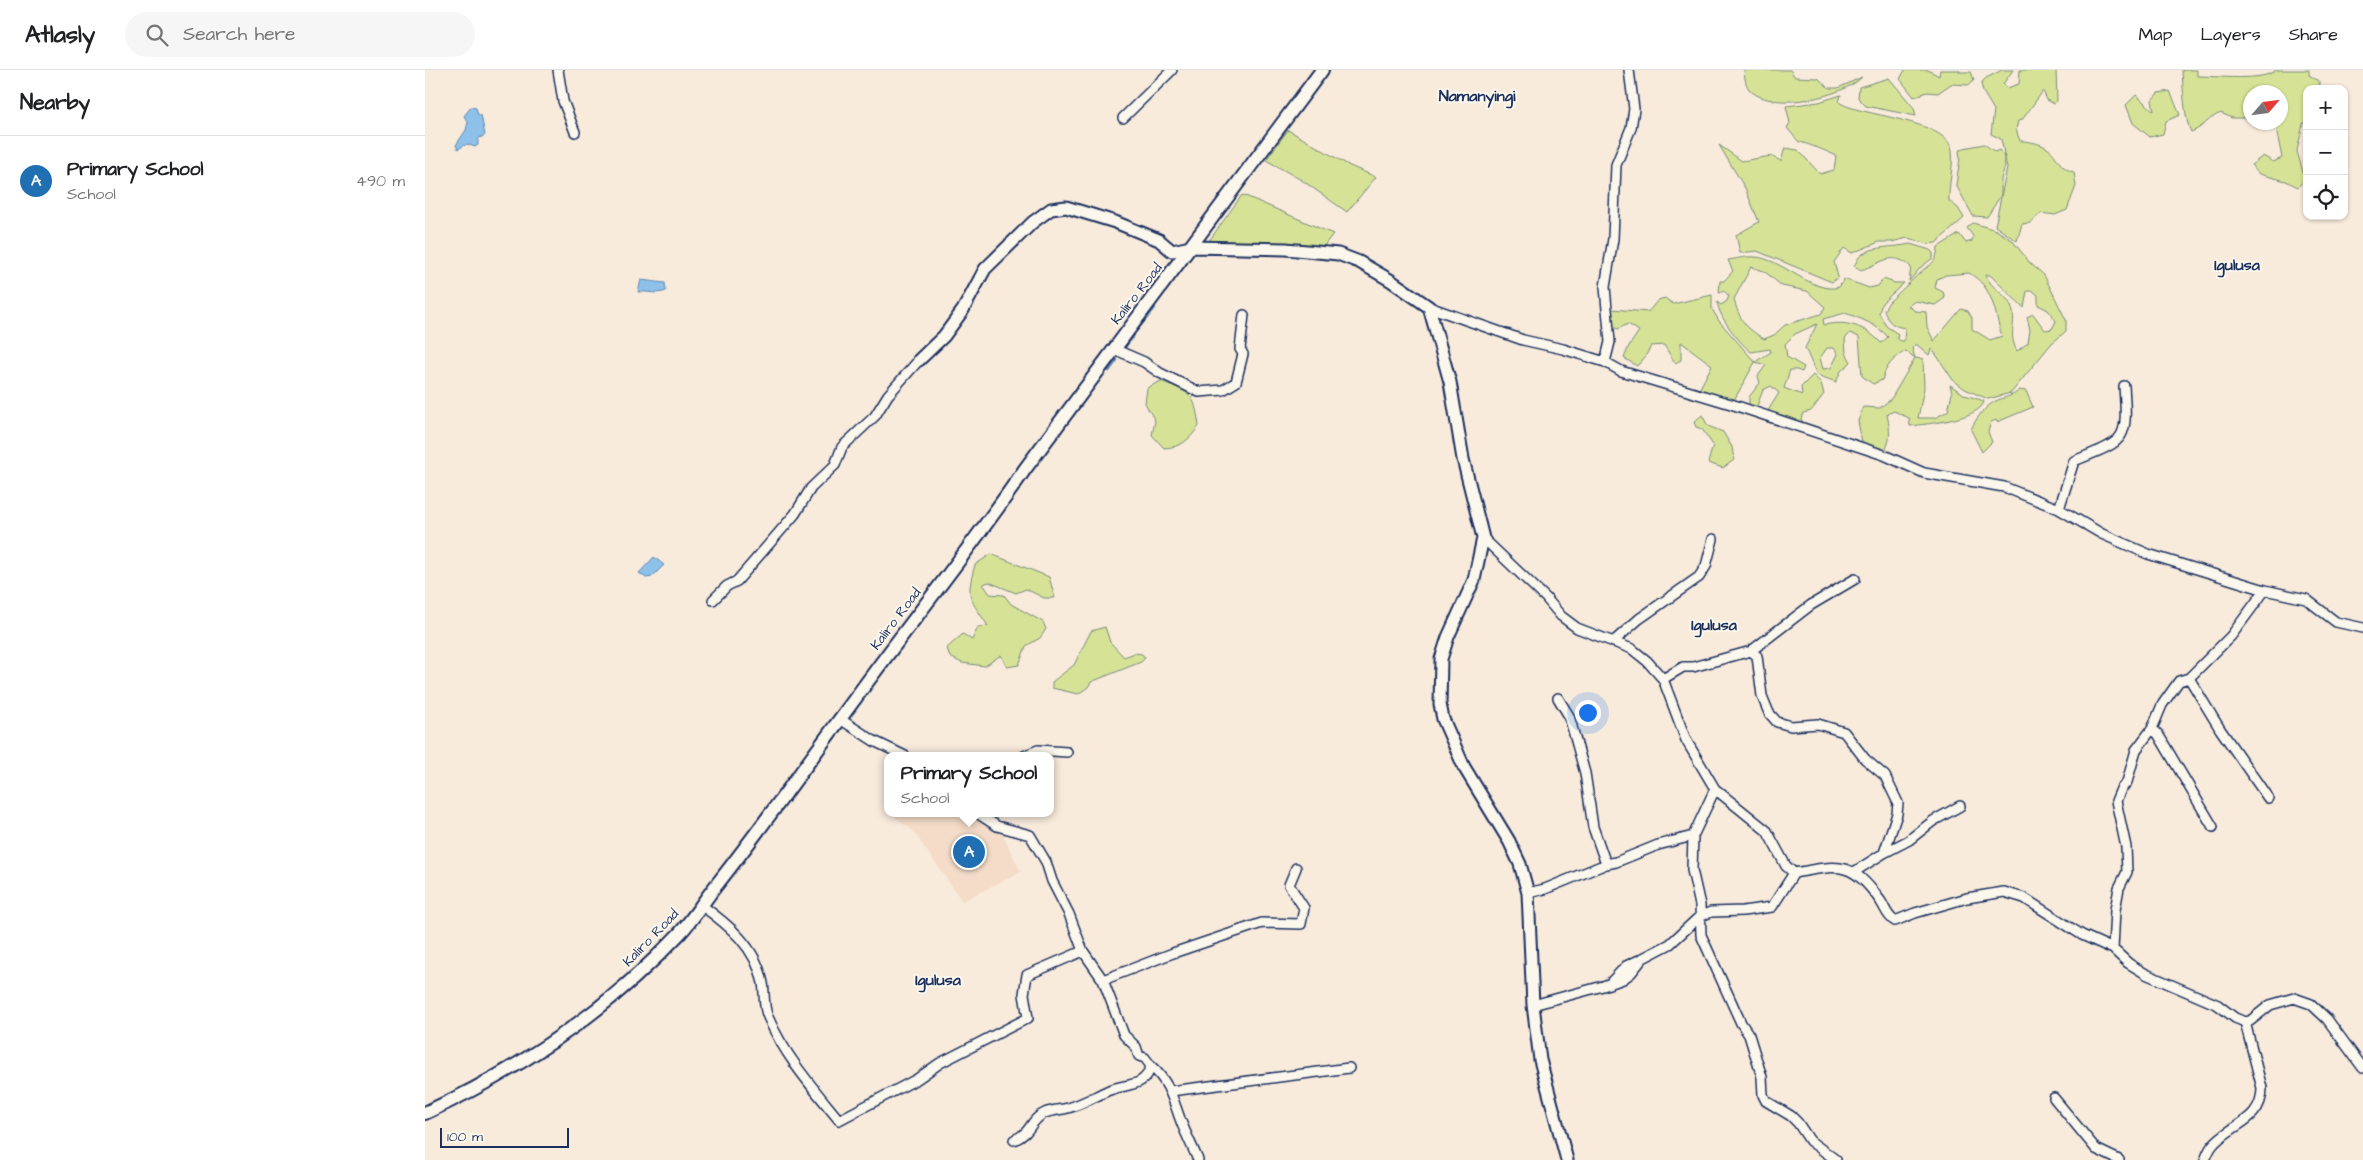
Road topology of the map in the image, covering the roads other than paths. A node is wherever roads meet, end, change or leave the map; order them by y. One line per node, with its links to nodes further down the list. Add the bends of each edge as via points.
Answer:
1 (558, 70): 6 (street, via 563,101)
2 (1172, 70): 5 (street)
3 (1322, 70): 7 (main road, Kaliro Road)
4 (1629, 70): 12 (street, via 1634,109 1631,128 1616,166 1613,239 1605,287 1610,342)
5 (1123, 118)
6 (575, 132)
7 (1191, 247): 8 (street, via 1327,252 1347,256); 10 (main road, Kaliro Road); 11 (street, via 1172,251 1159,240 1115,222 1066,207 1051,209 985,269 963,310 944,336)
8 (1429, 307): 12 (street, via 1523,340); 15 (street, via 1449,377 1457,431)
9 (1244, 315): 10 (street, via 1239,372 1236,382 1223,390 1199,392)
10 (1114, 349): 26 (main road, Kaliro Road)
11 (919, 360): 19 (street, via 888,395 875,416 842,447 835,465 811,488 795,514 737,582 727,586)
12 (1605, 362): 14 (street, via 1621,371 1884,455 1924,473 2004,487)
13 (2124, 386): 14 (street, via 2127,423 2120,439 2074,461)
14 (2059, 509): 18 (street, via 2102,534 2148,554)
15 (1483, 538): 21 (street, via 1561,616 1577,628); 42 (street, via 1474,580 1441,659 1440,704 1443,719 1464,767 1509,841)
16 (1713, 538): 21 (street, via 1707,566 1699,577 1639,619)
17 (1855, 579): 22 (street, via 1811,605)
18 (2265, 590): 20 (street, via 2306,599 2336,622); 23 (street, via 2231,636)
19 (713, 600)
20 (2363, 628)
21 (1613, 642): 24 (street, via 1632,649 1647,660)
22 (1751, 651): 24 (street, via 1693,668 1683,667); 37 (street, via 1757,656 1762,696 1777,722 1791,726 1818,724 1844,732 1865,759 1885,776 1898,803)
23 (2189, 678): 27 (street, via 2179,681 2161,706); 32 (street)
24 (1663, 679): 31 (street, via 1686,740)
25 (1558, 698): 38 (street, via 1569,716 1585,772 1593,827)
26 (840, 719): 28 (street); 43 (main road, Kaliro Road)
27 (2152, 729): 35 (street); 45 (street, via 2136,750 2127,782 2116,801 2126,847 2127,872 2118,895)
28 (897, 752)
29 (1033, 752): 30 (street)
30 (1067, 752)
31 (1715, 790): 36 (street); 41 (street, via 1767,832 1786,866)
32 (2268, 798)
33 (1960, 806): 37 (street)
34 (983, 817): 46 (street, via 997,826 1030,835 1046,862)
35 (2213, 827)
36 (1693, 836): 38 (street); 44 (street, via 1692,870 1700,905)
37 (1884, 853): 40 (street)
38 (1605, 864): 42 (street, via 1545,889)
39 (1296, 868): 47 (street, via 1289,885 1304,908 1301,924 1262,923)
40 (1854, 872): 41 (street, via 1838,867 1821,867); 45 (street, via 1895,921 1943,904 2004,892 2024,898 2082,935)
41 (1794, 873): 44 (street, via 1772,907 1711,912)
42 (1528, 892): 48 (street)
43 (701, 905): 46 (street, via 744,940 763,982 767,1015 785,1048 839,1120 1028,1018 1024,994 1027,975); 55 (main road, Kaliro Road, via 681,932 638,974 577,1026 471,1092)
44 (1699, 917): 48 (street, via 1670,944 1643,958 1631,973 1609,984); 59 (street, via 1701,935 1749,1035 1766,1101 1791,1116 1810,1140)
45 (2113, 949): 49 (street, via 2146,974 2218,1004)
46 (1083, 951): 47 (street)
47 (1103, 980): 50 (street, via 1124,1035)
48 (1533, 1005): 58 (street, via 1540,1060)
49 (2245, 1022): 52 (street, via 2270,1005 2294,998 2311,1004 2327,1019); 61 (street, via 2262,1088 2260,1106 2213,1145)
50 (1151, 1066): 53 (street, via 1163,1077); 56 (street, via 1150,1073 1140,1083 1109,1090 1067,1109 1045,1113 1034,1121 1026,1135)
51 (1349, 1068): 53 (street)
52 (2363, 1068)
53 (1171, 1092): 57 (street)
54 (2054, 1098): 60 (street, via 2096,1149)
55 (425, 1113)
56 (1014, 1140)
57 (1198, 1160)
58 (1567, 1160)
59 (1836, 1160)
60 (2119, 1160)
61 (2205, 1160)

